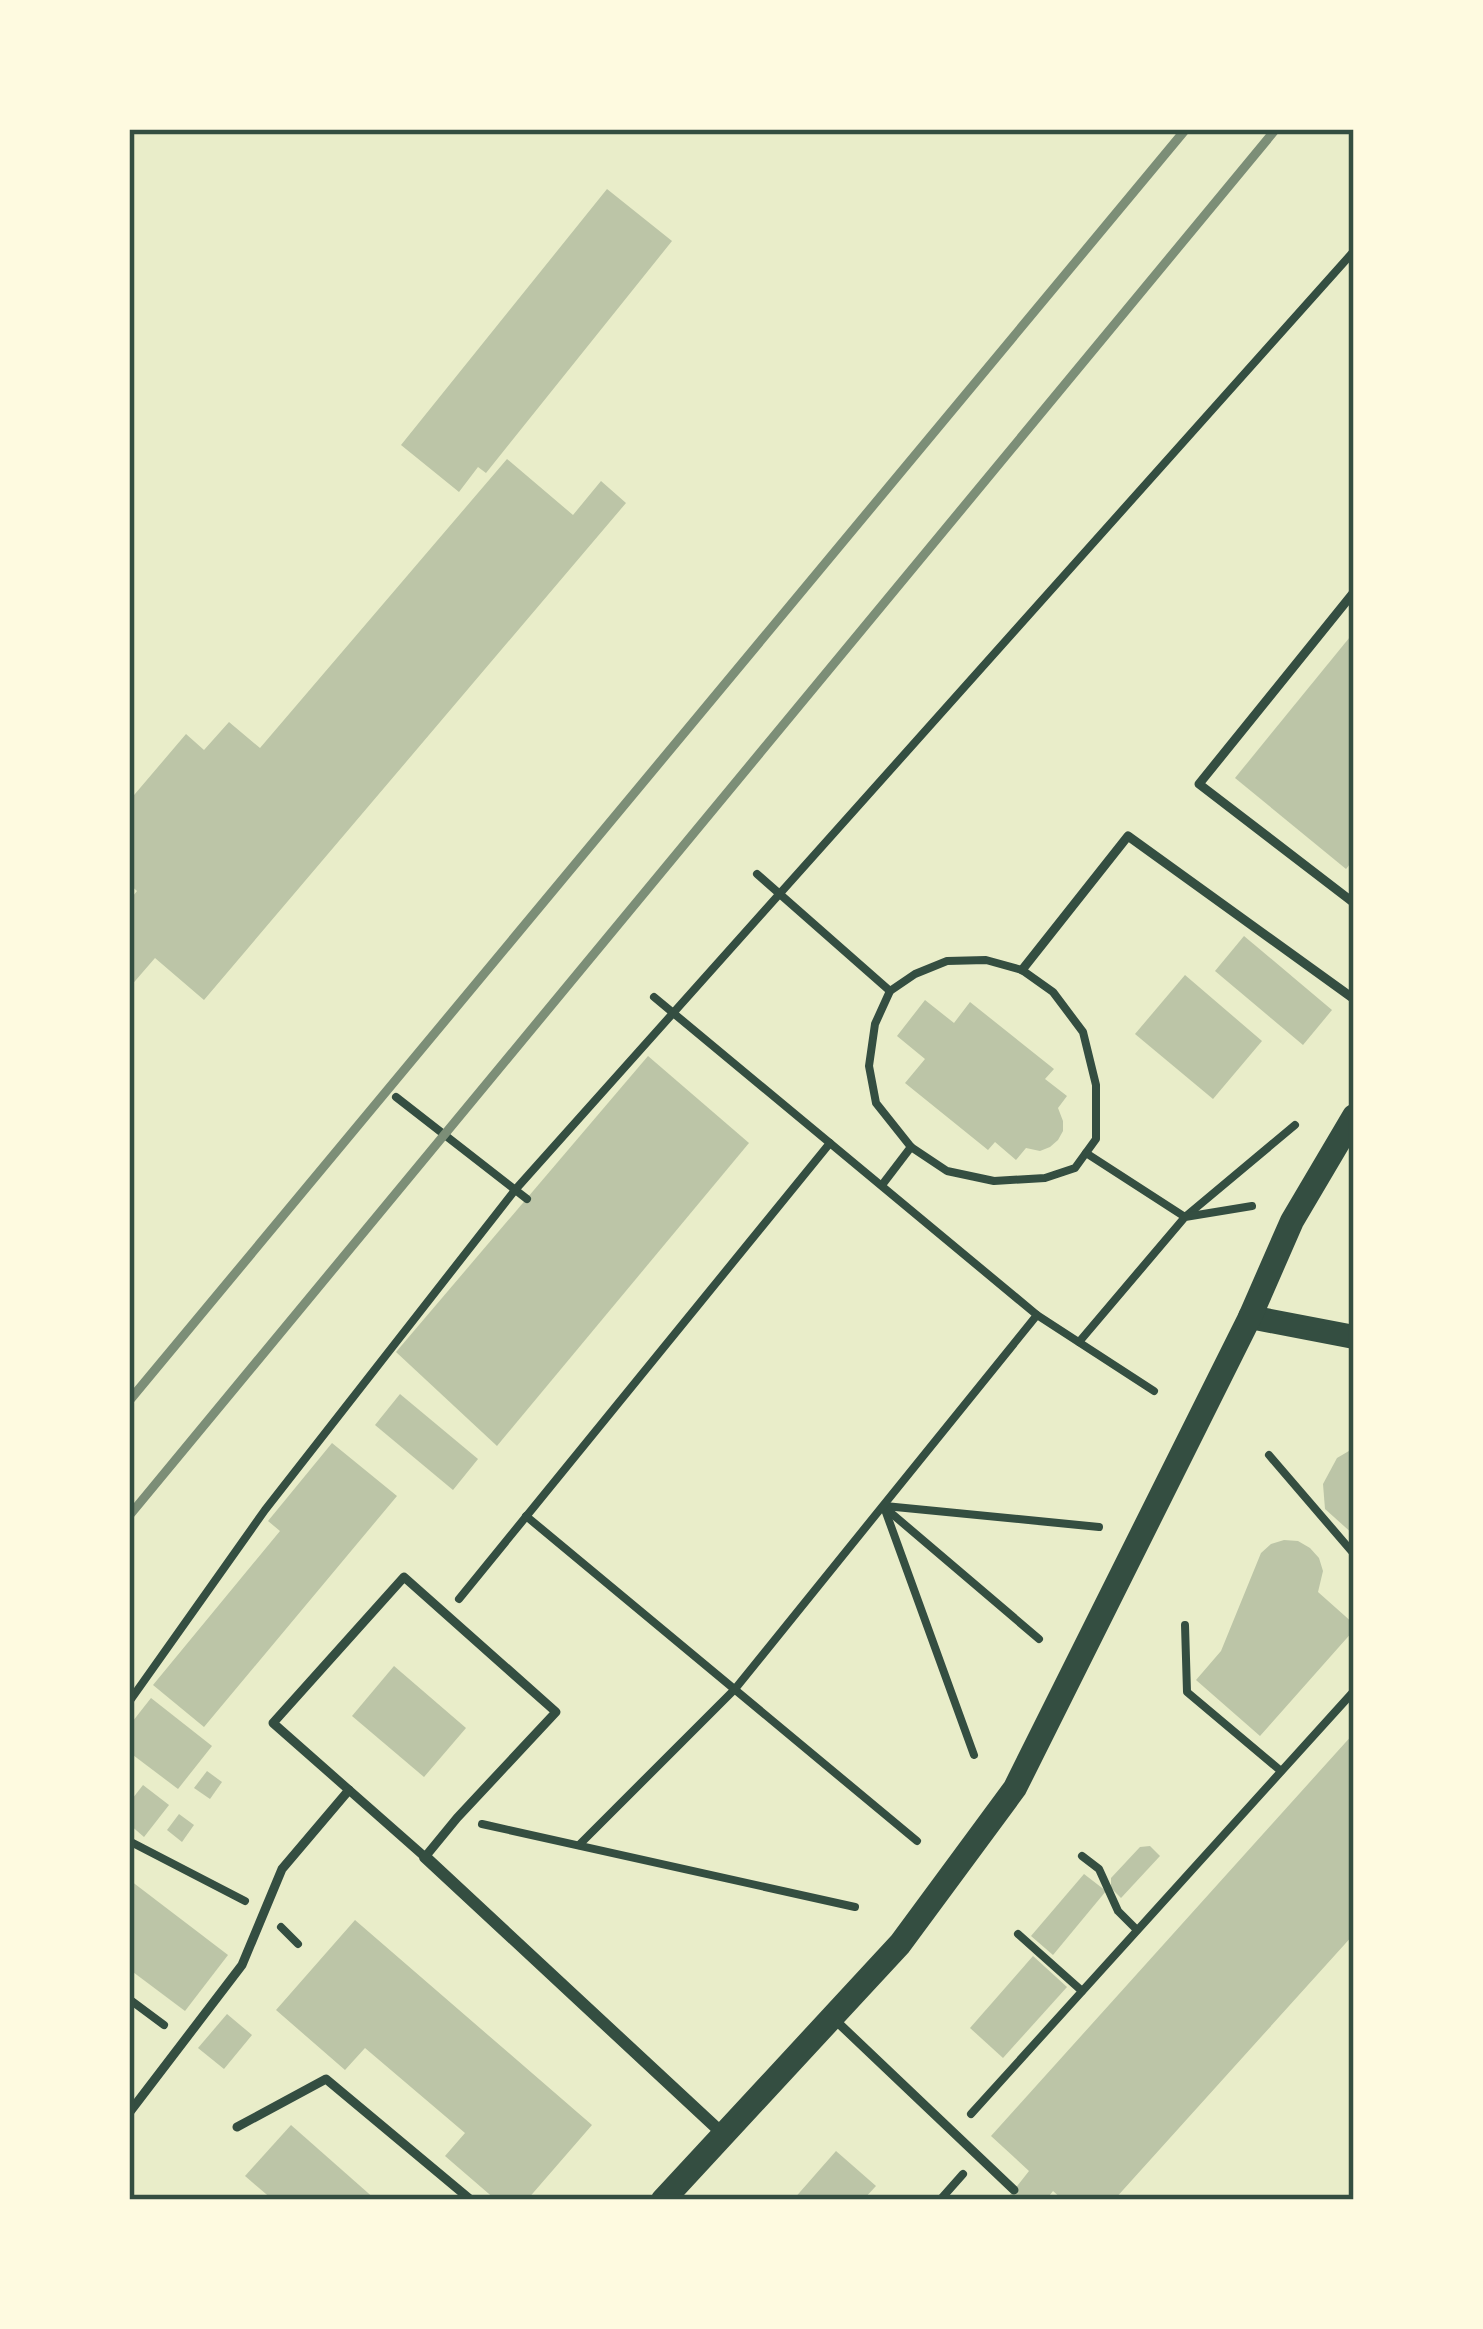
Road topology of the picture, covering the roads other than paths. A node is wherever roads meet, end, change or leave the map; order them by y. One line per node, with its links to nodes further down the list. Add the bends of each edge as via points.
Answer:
1 (1354, 592): 2 (lane, via 1199,784)
2 (1354, 903)
3 (1022, 970): 4 (lane, via 1128,836)
4 (1354, 998)
5 (1354, 1116): 6 (main road, via 1292,1221)
6 (1250, 1317): 7 (main road); 10 (main road, via 1015,1788 900,1945)
7 (1354, 1337)
8 (349, 1790): 9 (lane); 9 (lane, via 274,1723 404,1577 556,1712); 11 (lane, via 282,1869 242,1965)
9 (425, 1858): 13 (street)
10 (833, 2018): 13 (main road); 14 (lane)
11 (129, 2114)
12 (237, 2127): 15 (lane, via 326,2079)
13 (724, 2135): 16 (main road)
14 (1014, 2190)
15 (471, 2200)
16 (663, 2200)

